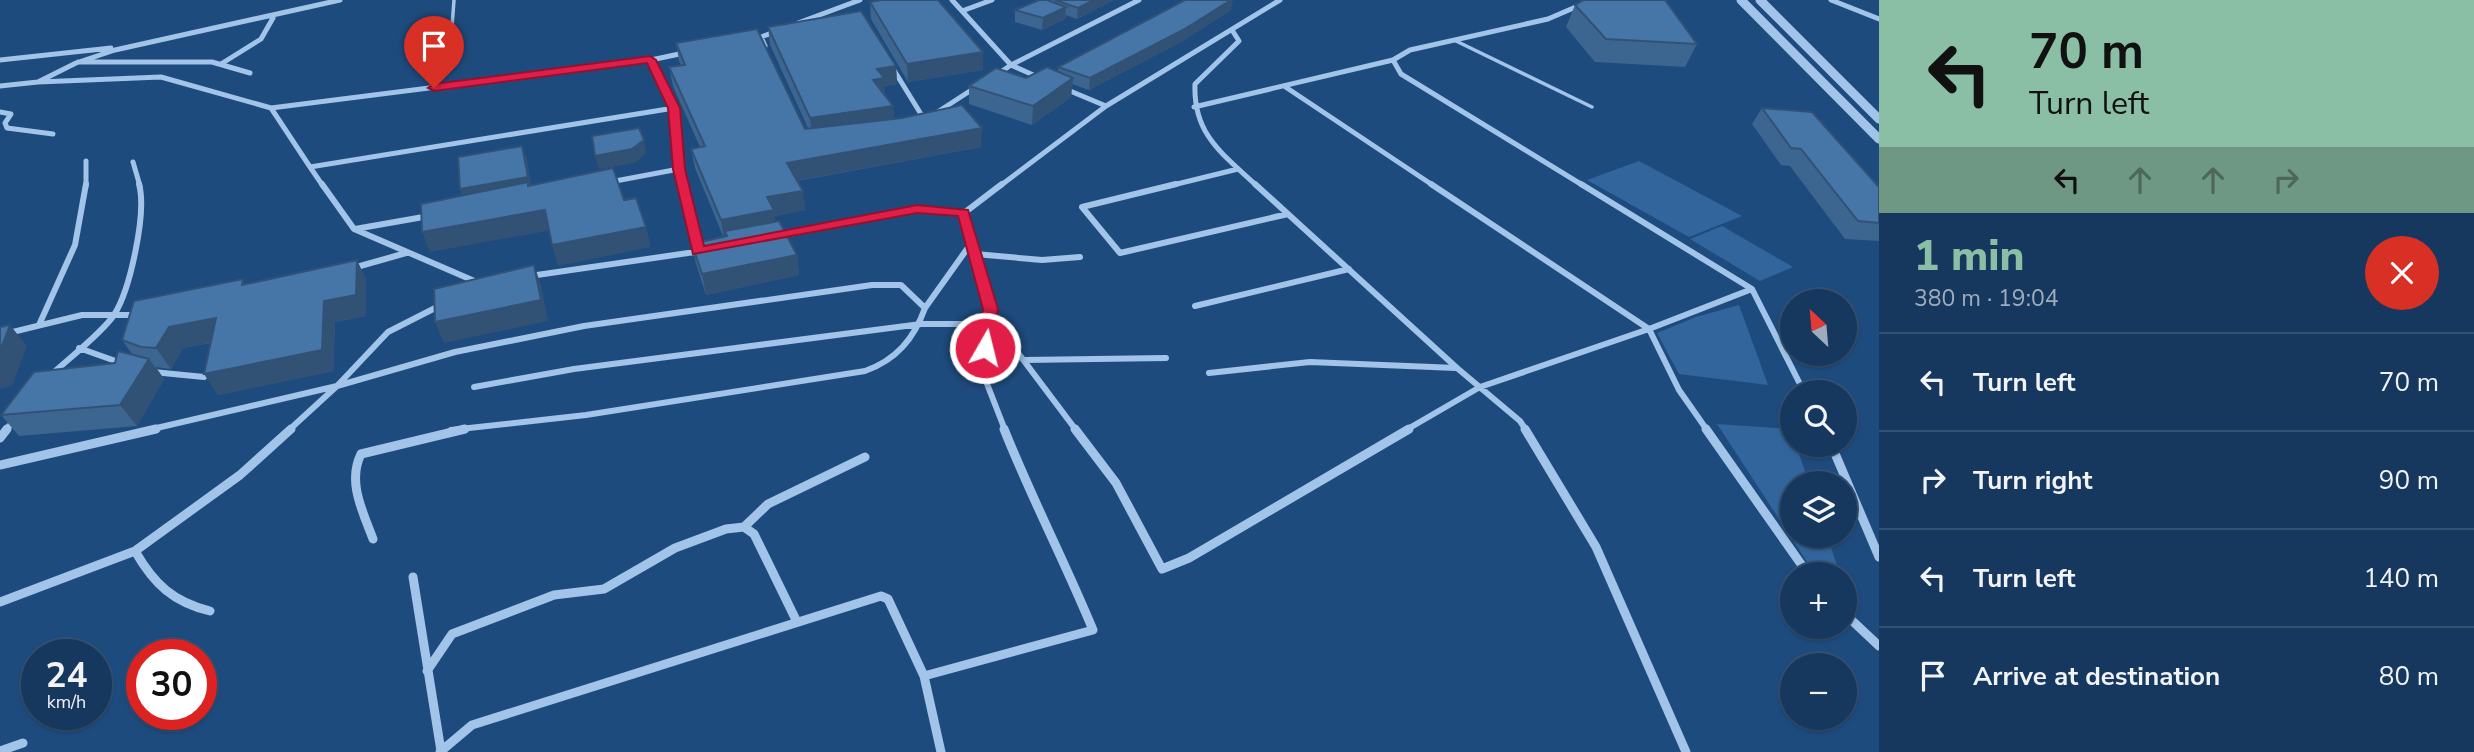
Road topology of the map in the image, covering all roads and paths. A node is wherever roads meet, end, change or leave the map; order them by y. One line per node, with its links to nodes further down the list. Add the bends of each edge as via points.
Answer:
1 (340, 0): 15 (street)
2 (454, 0): 31 (lane)
3 (860, 0): 12 (street)
4 (953, 0): 13 (street)
5 (992, 0): 13 (street)
6 (1139, 0): 30 (street)
7 (1280, 0): 17 (street)
8 (1592, 0): 20 (street, via 1548,19)
9 (1741, 0): 50 (street)
10 (1760, 0): 46 (street)
11 (1831, 0): 16 (street)
12 (852, 3): 14 (street); 18 (street)
13 (962, 11): 30 (street)
14 (859, 15)
15 (273, 18): 21 (street); 29 (street, via 261,39)
16 (1879, 19)
17 (1232, 30): 40 (street); 41 (street, via 1239,41 1195,84)
18 (761, 37): 19 (street); 22 (street)
19 (749, 40)
20 (1454, 40): 26 (street, via 1410,50); 42 (lane)
21 (119, 48): 24 (street); 27 (street)
22 (766, 49)
23 (687, 52): 25 (street)
24 (0, 60)
25 (650, 60): 43 (street); 44 (street)
26 (1393, 60): 39 (street); 73 (street, via 1401,74)
27 (74, 61): 29 (street); 35 (street)
28 (888, 62): 47 (street)
29 (221, 64): 32 (street)
30 (1011, 65): 33 (street); 34 (street)
31 (449, 67)
32 (250, 73)
33 (989, 79)
34 (1047, 81)
35 (38, 82): 36 (street); 43 (street, via 161,77)
36 (0, 86)
37 (979, 86): 47 (street)
38 (1059, 86): 40 (street)
39 (1284, 86): 41 (street); 83 (street)
40 (1106, 106): 57 (street)
41 (1195, 107): 55 (street, via 1210,143)
42 (1592, 107)
43 (271, 108): 53 (street)
44 (674, 108): 53 (street); 54 (street)
45 (0, 112): 49 (street, via 10,114 7,128)
46 (1879, 119)
47 (925, 120): 48 (street)
48 (918, 124)
49 (53, 134)
50 (1879, 139)
51 (86, 161): 82 (street, via 88,185 79,238 47,299)
52 (133, 162): 79 (street, via 142,195 139,242)
53 (310, 167): 60 (street)
54 (679, 169): 56 (street); 64 (street)
55 (1238, 169): 59 (street); 59 (street, via 1082,207 1120,253)
56 (598, 184)
57 (964, 213): 61 (street, via 917,209); 62 (street)
58 (435, 214): 60 (street)
59 (1288, 214): 68 (street)
60 (354, 229): 65 (street)
61 (767, 238)
62 (972, 242): 66 (street); 77 (street)
63 (712, 249): 64 (street)
64 (698, 251): 70 (street)
65 (407, 252): 69 (street); 72 (street)
66 (975, 254): 67 (street, via 1042,260); 81 (street, via 991,309)
67 (1080, 257)
68 (1349, 268): 76 (street); 89 (street)
69 (346, 270)
70 (521, 278)
71 (494, 282): 72 (street)
72 (480, 284): 74 (street)
73 (1752, 289): 83 (street); 93 (street)
74 (468, 290)
75 (456, 297): 95 (street, via 388,332)
76 (1195, 306)
77 (925, 309): 80 (street); 95 (street, via 901,285 872,285 584,326 454,352)
78 (143, 314): 79 (street)
79 (114, 315): 82 (street, via 82,315); 85 (street)
80 (920, 324): 81 (street); 96 (street, via 574,369); 104 (street, via 898,356 865,372 586,415 452,430 361,454 355,468 358,497)
81 (988, 324): 87 (street); 115 (street, via 982,371 1026,485 1093,630)
82 (39, 326): 84 (street)
83 (1648, 329): 97 (street); 107 (street, via 1679,390)
84 (0, 335)
85 (79, 348): 88 (street); 94 (street)
86 (1166, 358): 87 (street)
87 (1024, 360): 97 (street, via 1116,482 1162,569 1189,558)
88 (132, 366)
89 (1457, 368): 91 (street, via 1310,362); 97 (street)
90 (144, 369): 92 (street)
91 (1209, 373)
92 (204, 377)
93 (1798, 380)
94 (42, 384)
95 (337, 386): 102 (street); 105 (street, via 240,475)
96 (474, 387)
97 (1480, 387): 120 (street, via 1520,421 1596,547)
98 (23, 408): 99 (street)
99 (0, 438)
100 (865, 457): 103 (street, via 768,504)
101 (1836, 457): 106 (street)
102 (0, 466)
103 (744, 527): 111 (street, via 754,534); 114 (street, via 675,548 604,589 554,595 452,634)
104 (373, 539)
105 (135, 551): 109 (street); 110 (street, via 162,591 182,605)
106 (1879, 558)
107 (1800, 562)
108 (413, 577): 114 (street)
109 (0, 602)
110 (210, 611)
111 (797, 622): 115 (street, via 885,596); 118 (street, via 472,725)
112 (1857, 625): 113 (street)
113 (1879, 646)
114 (427, 671): 118 (street)
115 (924, 676): 119 (street)
116 (23, 743): 117 (street)
117 (0, 751)
118 (440, 752)
119 (941, 752)
120 (1686, 752)

